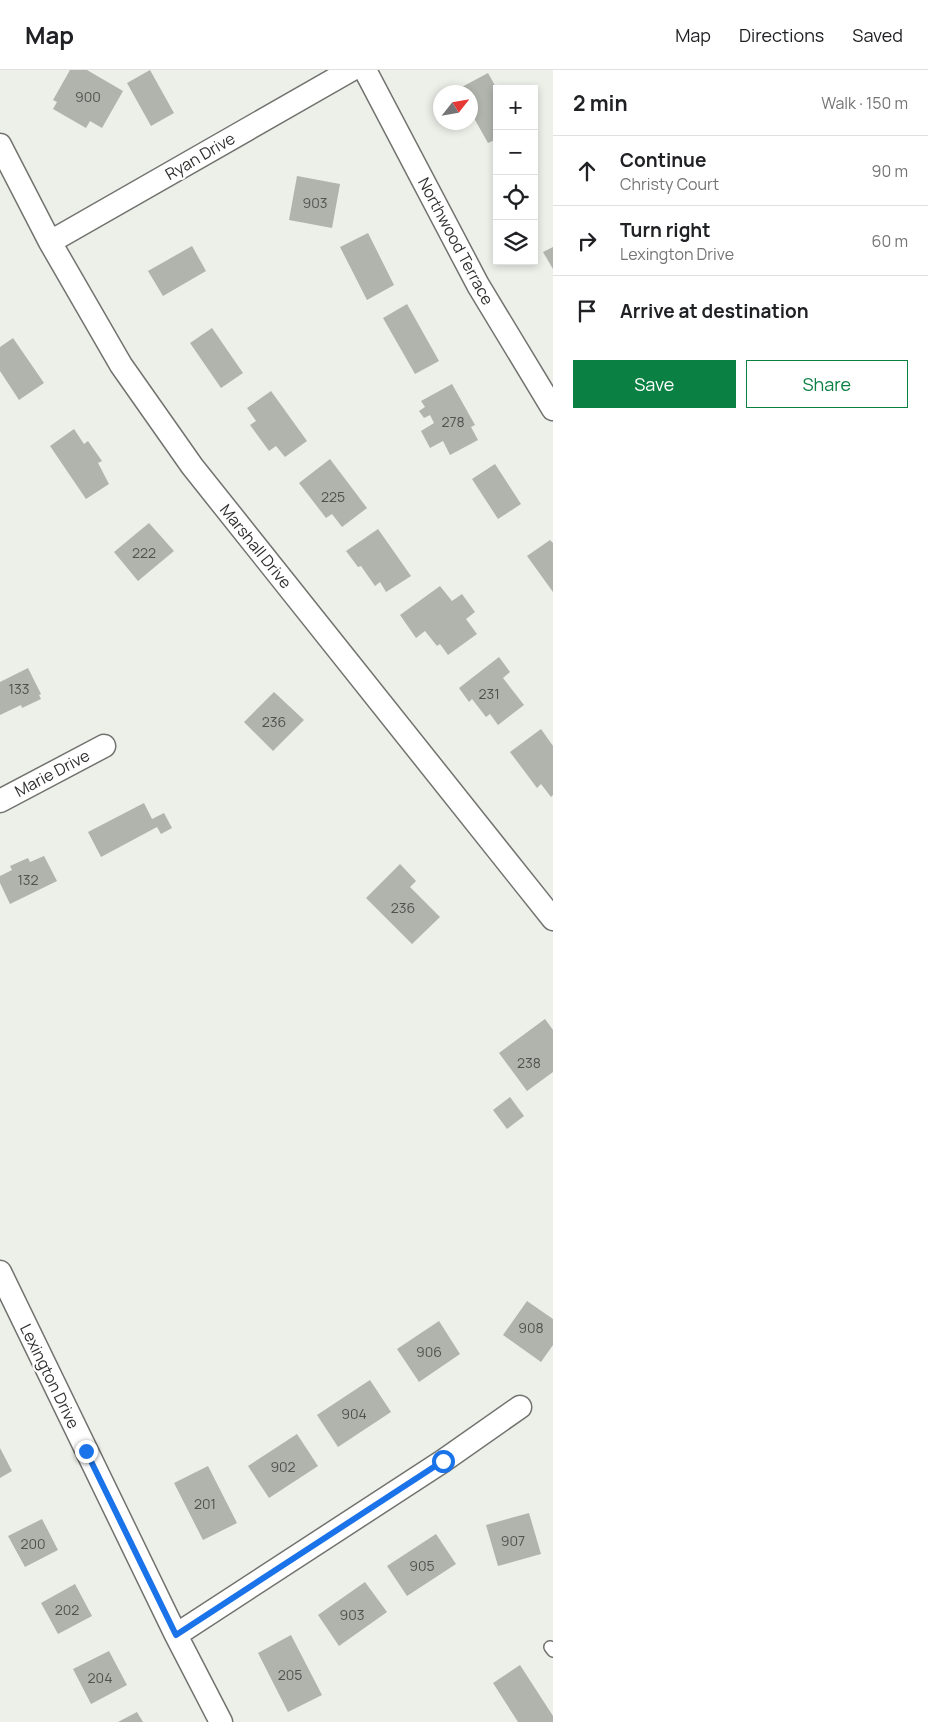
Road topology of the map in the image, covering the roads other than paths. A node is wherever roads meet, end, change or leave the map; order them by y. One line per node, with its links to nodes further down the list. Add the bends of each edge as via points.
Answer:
1 (351, 70): 4 (street, Ryan Drive)
2 (365, 70): 5 (street, Northwood Terrace, via 478,285)
3 (0, 145): 4 (street, Marshall Drive)
4 (50, 242): 8 (street, Marshall Drive, via 121,365 192,466)
5 (553, 409)
6 (104, 746): 7 (street, Marie Drive)
7 (0, 801)
8 (553, 919)
9 (0, 1272): 11 (street, Lexington Drive)
10 (520, 1407): 11 (street)
11 (176, 1635): 12 (street, Lexington Drive)
12 (221, 1722)

